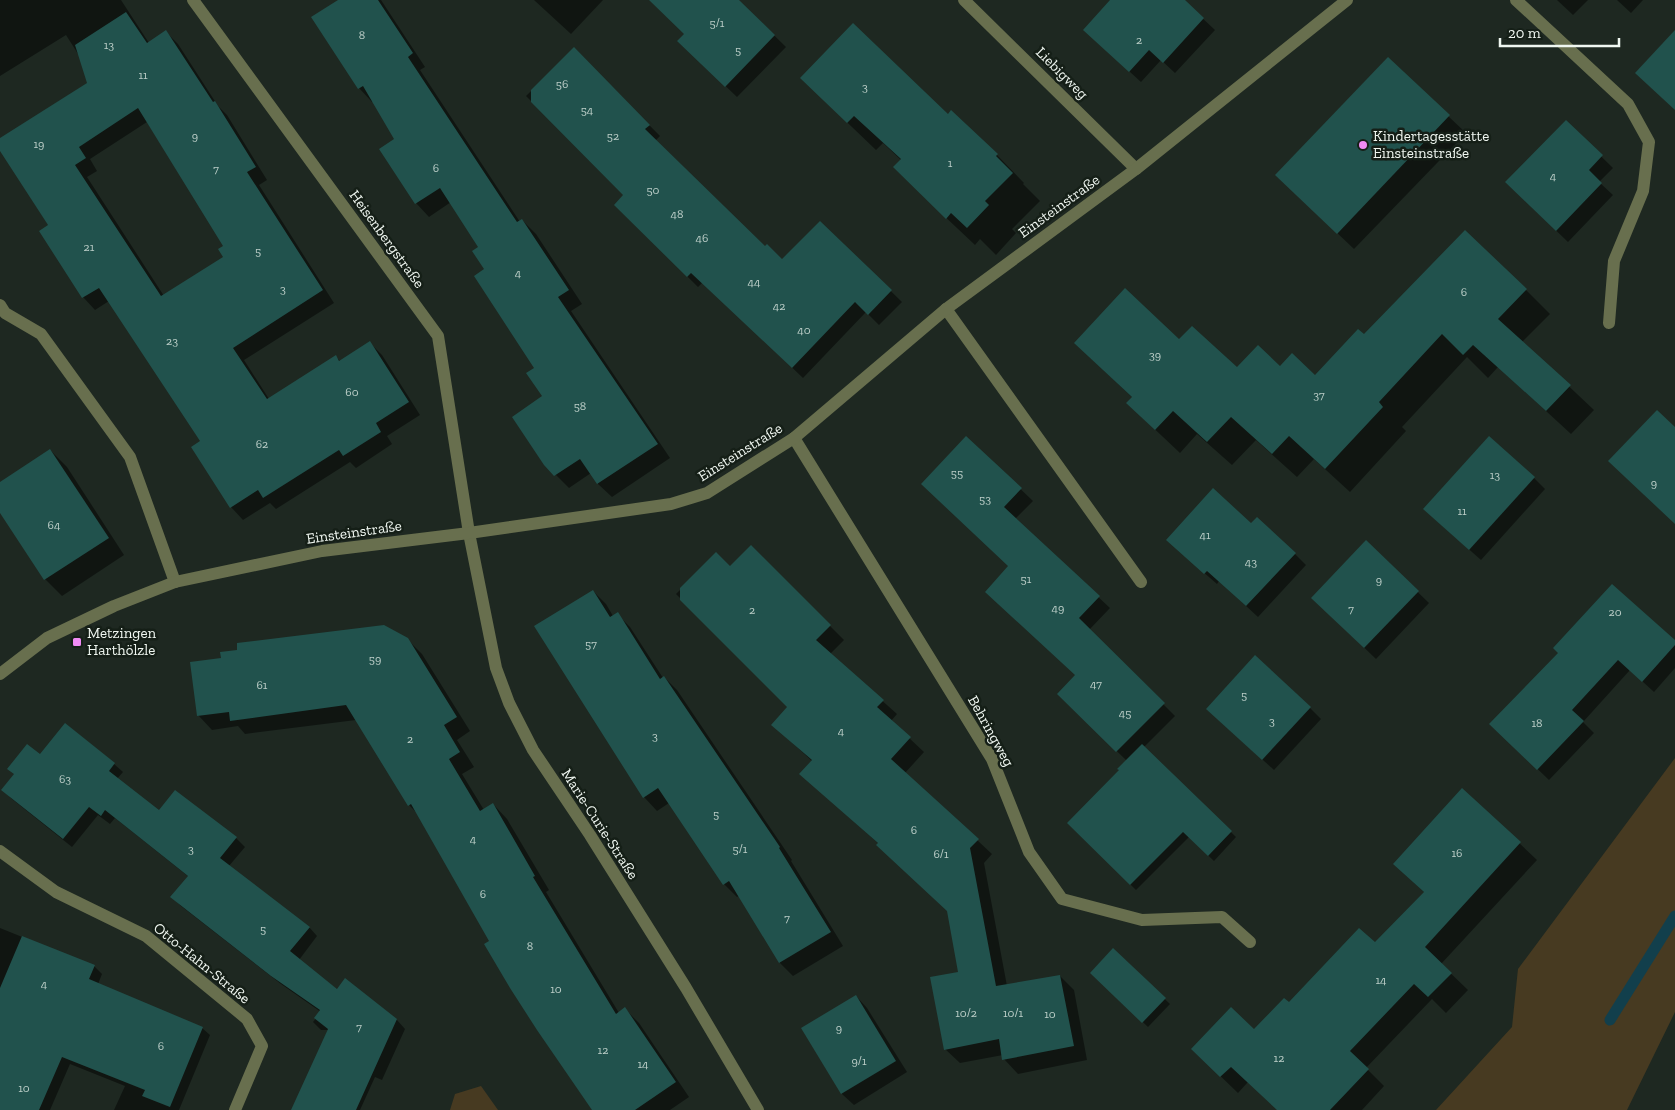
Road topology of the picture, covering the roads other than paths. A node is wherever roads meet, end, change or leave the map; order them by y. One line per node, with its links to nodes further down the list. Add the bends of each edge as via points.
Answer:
1 (193, 0): 10 (street, Heisenbergstraße, via 438,336)
2 (964, 0): 5 (street, Liebigweg)
3 (1347, 0): 5 (street, Einsteinstraße)
4 (1516, 0): 8 (street, via 1628,104 1649,142 1643,191 1614,261)
5 (1136, 169): 7 (street, Einsteinstraße)
6 (0, 305): 11 (street, via 5,313 41,334 130,457)
7 (946, 309): 9 (street, Einsteinstraße); 12 (street)
8 (1609, 323)
9 (794, 438): 10 (street, Einsteinstraße, via 707,493 671,504); 15 (street, Behringweg, via 992,759 1029,852 1062,899 1142,920 1222,917)
10 (469, 533): 11 (street, Einsteinstraße, via 322,551); 17 (street, Marie-Curie-Straße, via 496,668 509,704 533,750 686,988)
11 (175, 582): 13 (street, Einsteinstraße, via 47,638)
12 (1141, 582)
13 (0, 674)
14 (0, 850): 16 (street, Otto-Hahn-Straße, via 56,892 146,936 247,1019 262,1046)
15 (1250, 942)
16 (235, 1110)
17 (758, 1110)

